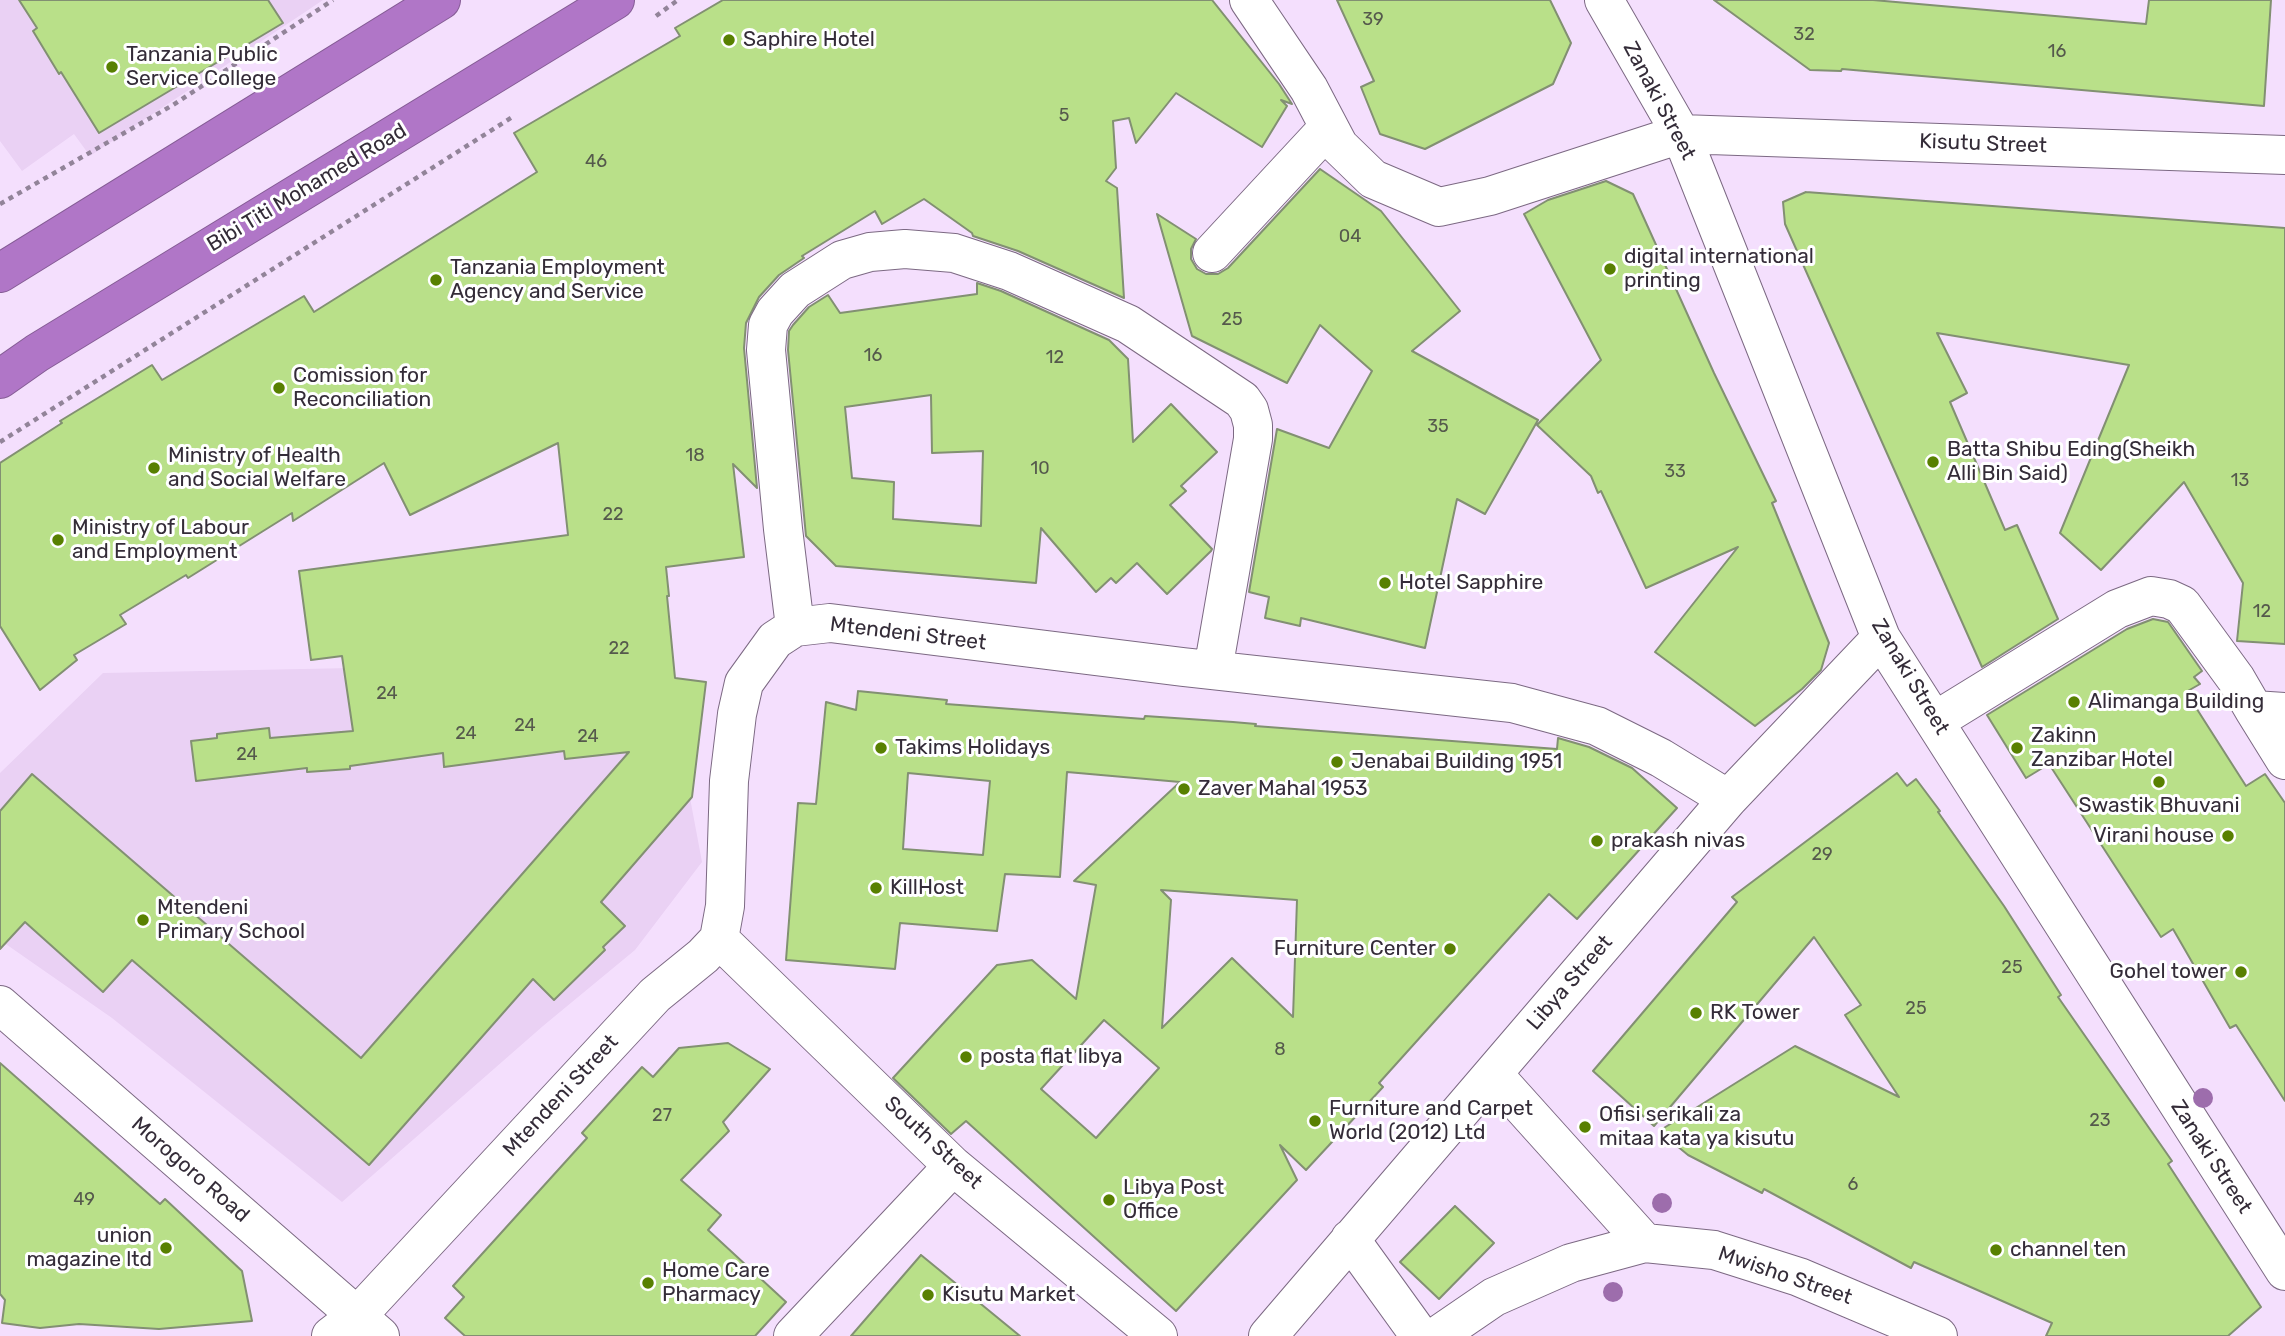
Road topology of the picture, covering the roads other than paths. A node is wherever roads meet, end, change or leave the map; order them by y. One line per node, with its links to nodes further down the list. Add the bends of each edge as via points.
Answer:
1 (442, 0): 9 (highway)
2 (615, 0): 10 (highway, Bibi Titi Mohamed Road)
3 (1249, 0): 5 (street, Kisutu Street, via 1309,89)
4 (1604, 0): 6 (street, Zanaki Street)
5 (1328, 128): 6 (street, Kisutu Street, via 1339,146 1373,179 1439,206 1490,196); 8 (street)
6 (1681, 134): 7 (street, Kisutu Street); 12 (street, Zanaki Street)
7 (2285, 155)
8 (1212, 253)
9 (0, 273)
10 (0, 379)
11 (795, 627): 13 (street, Mtendeni Street, via 830,623); 13 (street, via 766,350 768,325 795,290 842,260 905,248 954,253 1009,271 1128,324 1242,400 1249,410 1253,439); 18 (street, via 775,640 744,683 729,781 725,906)
12 (1881, 638): 15 (street, Zanaki Street); 17 (street, Libya Street)
13 (1213, 670): 17 (street, Mtendeni Street, via 1512,703 1597,726)
14 (2270, 711): 15 (street, via 2236,679 2182,605 2151,596 2117,609); 16 (street)
15 (1935, 721): 24 (street, Zanaki Street)
16 (2285, 760)
17 (1728, 799): 20 (street, Libya Street)
18 (719, 939): 21 (street, South Street); 25 (street, Mtendeni Street, via 655,995)
19 (0, 1005): 25 (street, Morogoro Road)
20 (1493, 1074): 22 (street, Libya Street); 23 (street)
21 (953, 1166): 26 (street); 27 (street, South Street)
22 (1350, 1239): 28 (street, Libya Street); 29 (street)
23 (1645, 1243): 30 (street, Mwisho Street, via 1571,1263 1494,1297); 31 (street, Mwisho Street, via 1714,1250 1799,1277)
24 (2285, 1271)
25 (356, 1329)
26 (793, 1336)
27 (1158, 1336)
28 (1268, 1336)
29 (1420, 1336)
30 (1437, 1336)
31 (1938, 1336)

